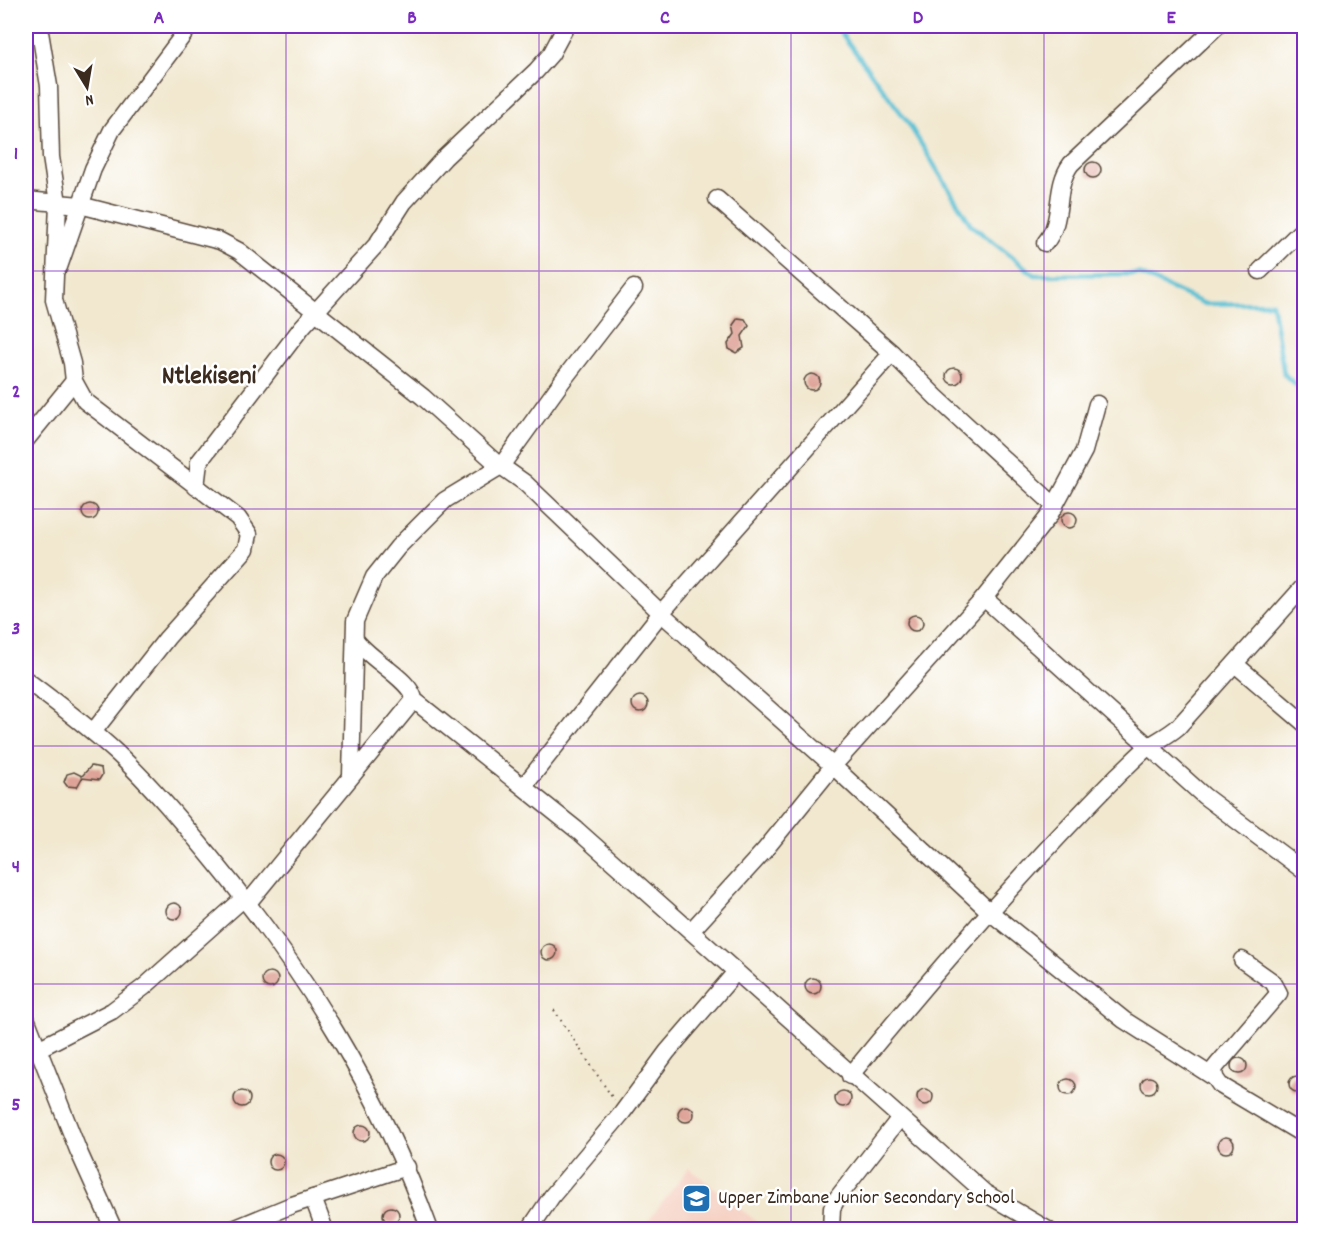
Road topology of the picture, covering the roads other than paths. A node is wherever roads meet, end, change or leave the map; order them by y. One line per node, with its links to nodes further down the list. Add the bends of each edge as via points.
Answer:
1 (39, 26): 7 (street, via 49,86 51,157)
2 (190, 26): 8 (street, via 112,130)
3 (566, 26): 14 (street, via 551,54 444,158 404,202 378,244)
4 (1217, 26): 10 (street, via 1071,164 1062,181 1057,223)
5 (717, 199): 15 (street)
6 (26, 200): 7 (street)
7 (58, 203): 8 (street); 12 (street)
8 (80, 205): 12 (street); 14 (street, via 229,245)
9 (1305, 228): 11 (street)
10 (1045, 243)
11 (1260, 271)
12 (54, 278): 16 (street, via 54,300)
13 (634, 288): 19 (street)
14 (315, 313): 19 (street, via 431,404); 20 (street, via 199,462)
15 (892, 353): 21 (street); 24 (street)
16 (74, 381): 18 (street); 20 (street, via 85,401)
17 (1097, 404): 21 (street, via 1084,451)
18 (26, 440)
19 (501, 466): 24 (street, via 525,483); 25 (street, via 446,500 384,563 355,621)
20 (196, 487): 30 (street, via 244,523 249,534 246,549 167,638)
21 (1055, 507): 23 (street)
22 (1305, 586): 26 (street)
23 (984, 598): 31 (street); 32 (street)
24 (661, 613): 32 (street); 34 (street)
25 (355, 639): 28 (street, via 372,659 409,686); 33 (street)
26 (1235, 664): 29 (street); 31 (street, via 1178,727)
27 (26, 680): 30 (street)
28 (414, 700): 33 (street); 34 (street)
29 (1305, 723)
30 (93, 732): 36 (street, via 163,800)
31 (1149, 746): 35 (street, via 1204,795); 37 (street)
32 (833, 766): 37 (street); 38 (street, via 764,851)
33 (351, 776): 36 (street)
34 (524, 786): 38 (street)
35 (1305, 871)
36 (246, 901): 42 (street, via 112,1011); 47 (street, via 284,950 359,1069)
37 (990, 912): 43 (street); 44 (street, via 1124,1020)
38 (691, 931): 40 (street)
39 (1242, 960): 44 (street, via 1273,982 1279,993 1218,1064)
40 (735, 973): 43 (street); 53 (street, via 666,1052)
41 (26, 1018): 42 (street)
42 (32, 1050): 49 (street)
43 (850, 1076): 45 (street)
44 (1215, 1078): 46 (street, via 1220,1085)
45 (899, 1119): 54 (street, via 838,1197 832,1208); 55 (street, via 985,1193)
46 (1305, 1135)
47 (407, 1167): 48 (street); 52 (street)
48 (313, 1198): 50 (street); 51 (street)
49 (114, 1230)
50 (231, 1230)
51 (325, 1230)
52 (430, 1230)
53 (529, 1230)
54 (831, 1230)
55 (1048, 1230)

